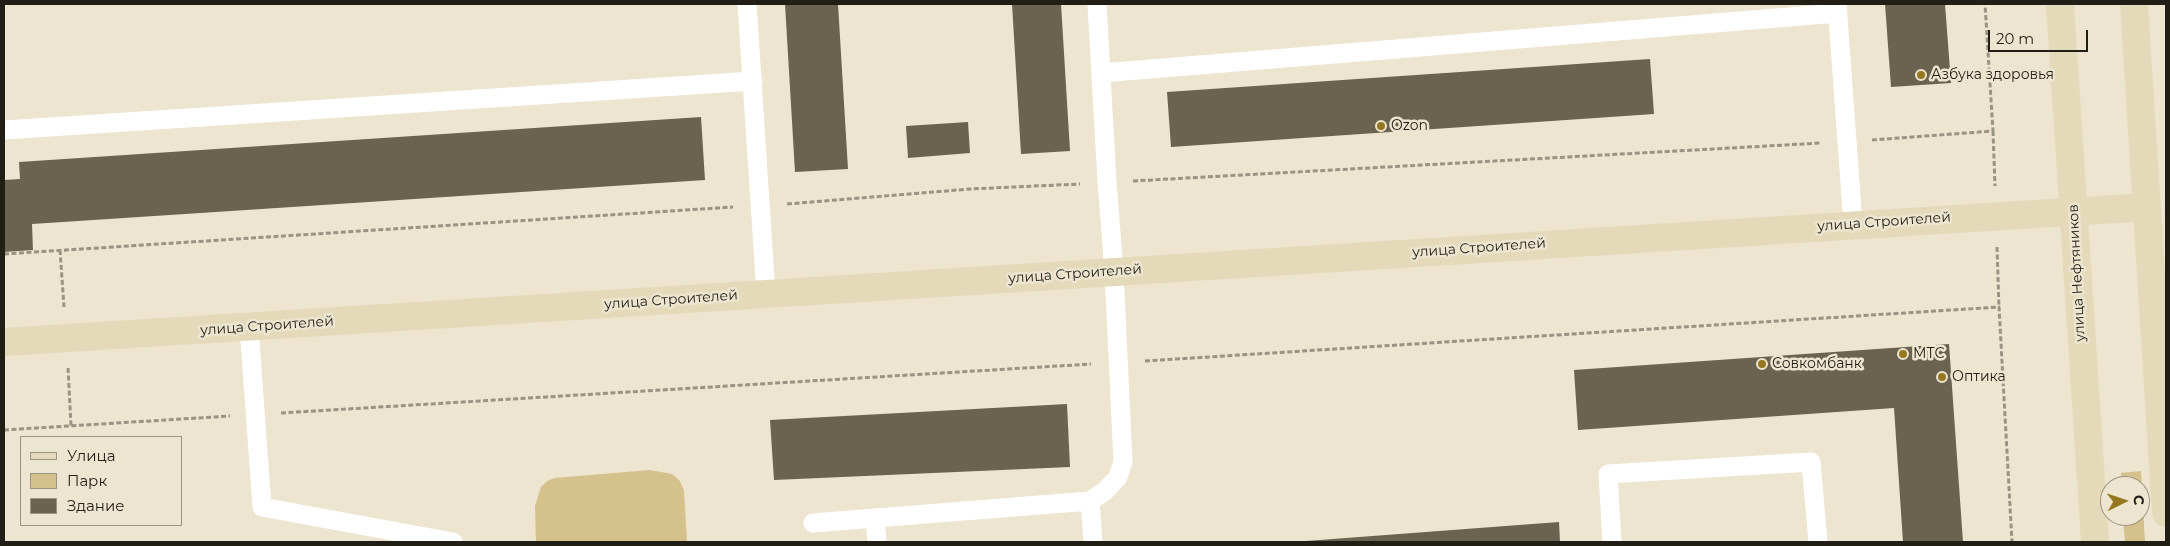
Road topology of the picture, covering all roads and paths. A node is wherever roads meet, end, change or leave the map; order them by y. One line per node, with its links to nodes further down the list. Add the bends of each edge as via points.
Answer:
1 (747, 4): 8 (lane)
2 (1097, 4): 7 (lane)
3 (1985, 4): 10 (path, via 1993,132)
4 (2060, 4): 14 (main road, улица Нефтяников)
5 (2134, 4): 13 (main road)
6 (1838, 9): 7 (lane); 10 (lane)
7 (1101, 74): 11 (lane)
8 (752, 81): 9 (lane); 12 (lane)
9 (4, 130)
10 (1847, 142): 11 (path); 15 (lane)
11 (1107, 182): 12 (path); 17 (lane)
12 (761, 206): 16 (path); 18 (lane)
13 (2147, 207): 14 (main road, улица Строителей); 22 (main road)
14 (2074, 210): 15 (main road, улица Строителей); 30 (main road, улица Нефтяников)
15 (1853, 224): 17 (main road, улица Строителей)
16 (4, 254)
17 (1114, 272): 18 (main road, улица Строителей); 21 (lane, via 1123,462 1118,476 1105,491)
18 (766, 294): 19 (main road, улица Строителей)
19 (249, 327): 20 (main road, улица Строителей); 25 (lane, via 262,506)
20 (4, 342)
21 (1090, 501): 23 (lane); 27 (lane)
22 (2166, 513)
23 (875, 518): 24 (lane); 26 (lane)
24 (813, 523)
25 (453, 542)
26 (877, 542)
27 (1093, 542)
28 (1612, 542): 29 (lane, via 1608,474 1811,462)
29 (1818, 542)
30 (2095, 542)

